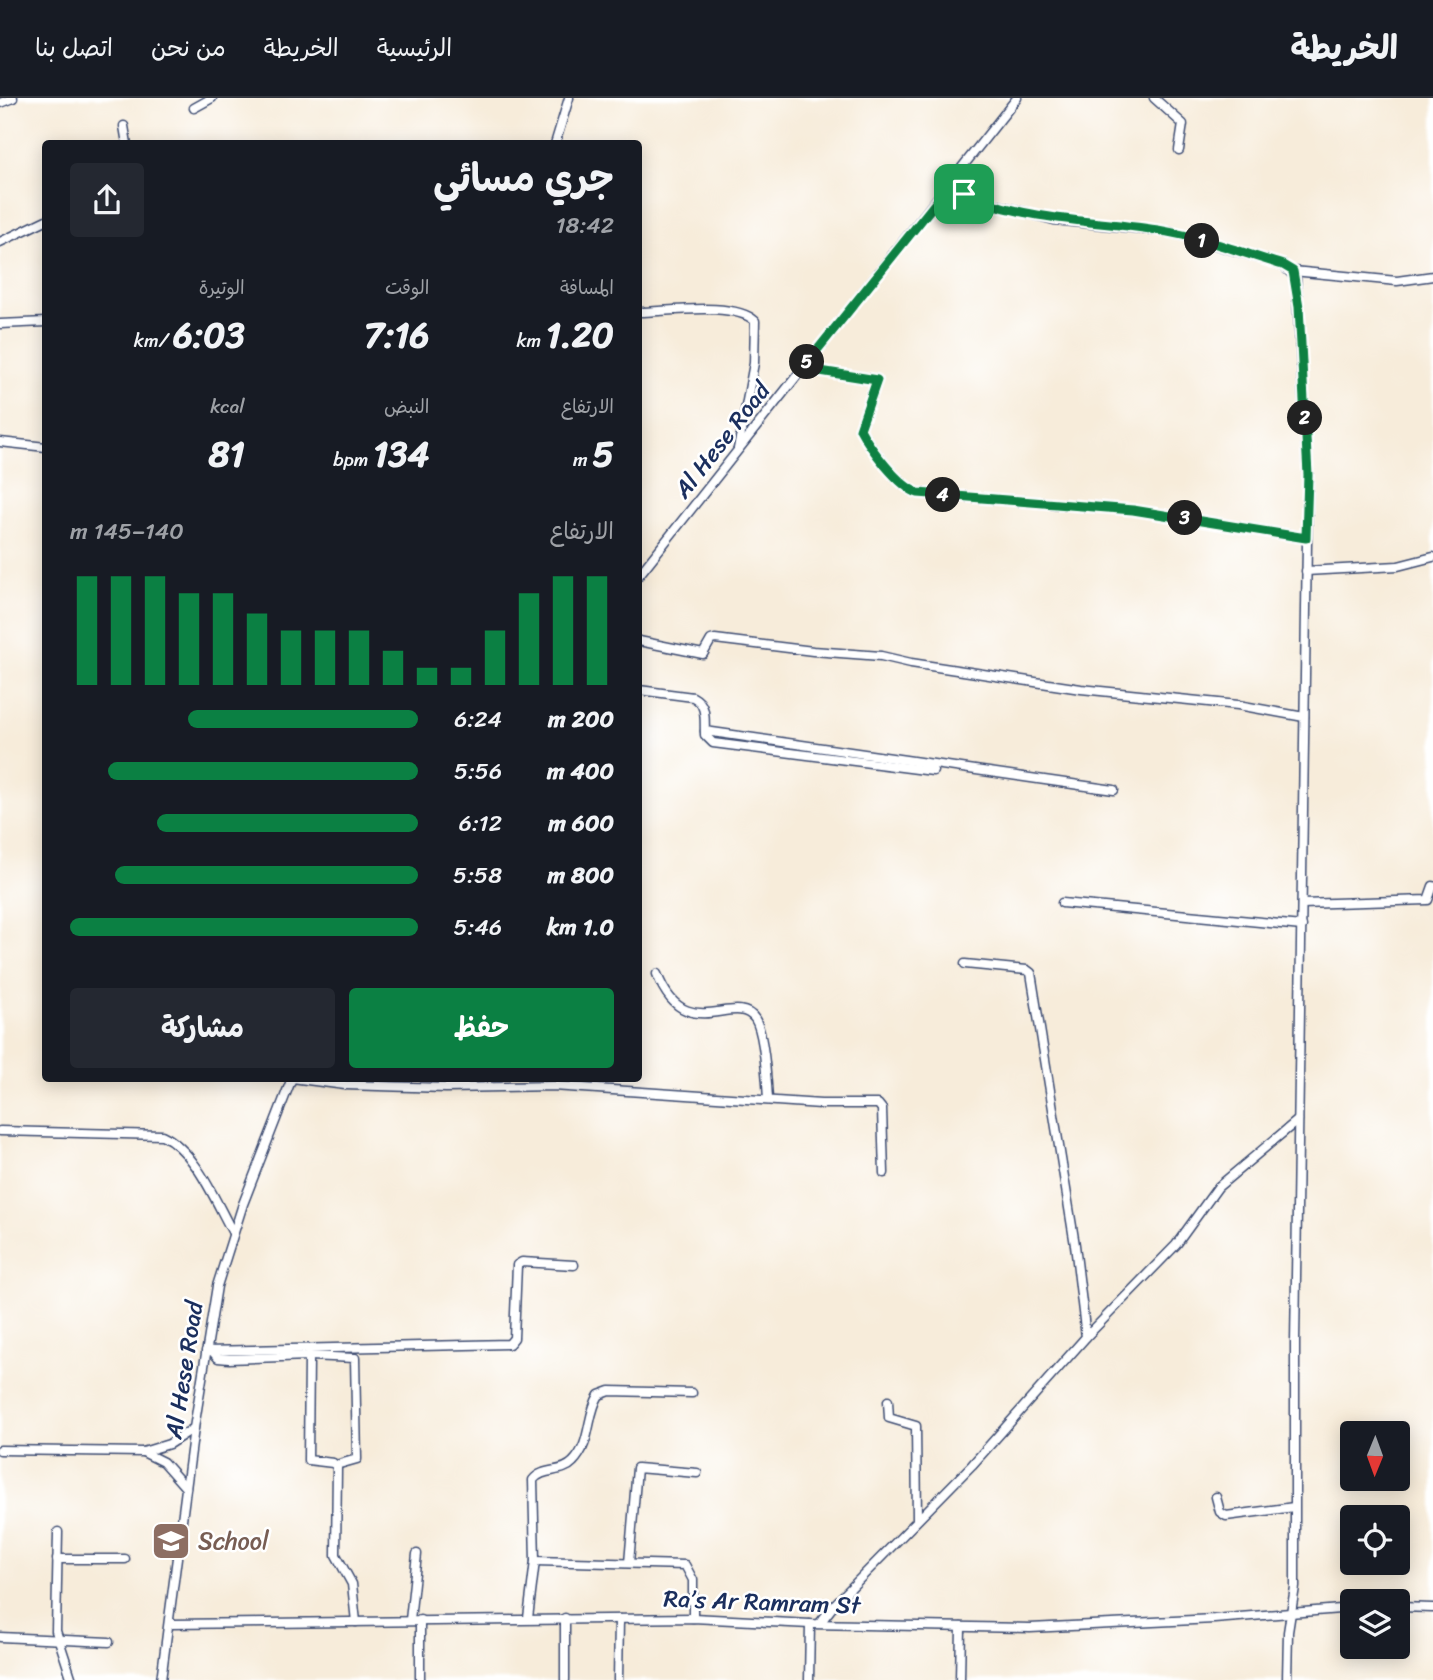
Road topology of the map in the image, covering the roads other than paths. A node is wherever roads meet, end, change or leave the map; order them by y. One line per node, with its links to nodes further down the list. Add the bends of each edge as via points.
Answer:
1 (13, 98): 6 (street)
2 (212, 98): 7 (street)
3 (569, 98): 10 (street)
4 (1017, 98): 12 (street, Al Hese Road)
5 (1154, 98): 11 (street, via 1183,124)
6 (0, 103)
7 (194, 108)
8 (124, 126): 9 (street)
9 (126, 140)
10 (556, 140)
11 (1180, 150)
12 (949, 186): 15 (street, via 975,199 1054,220 1193,238); 20 (street, Al Hese Road)
13 (42, 222): 14 (street)
14 (0, 242)
15 (1293, 271): 16 (street, via 1385,281); 24 (street, via 1308,475)
16 (1433, 276)
17 (642, 312): 23 (street, via 710,311 745,314 755,321 754,363)
18 (42, 322): 19 (street)
19 (0, 324)
20 (806, 364): 23 (street, Al Hese Road); 24 (street, via 820,371 877,380 860,429 902,485 918,493 1133,510)
21 (0, 442): 22 (street)
22 (42, 447)
23 (737, 452): 26 (street, Al Hese Road)
24 (1306, 538): 27 (street)
25 (1433, 557): 27 (street, via 1398,566)
26 (642, 571)
27 (1306, 571): 30 (street)
28 (642, 642): 30 (street, via 703,654 715,639 881,656 1060,686 1238,705)
29 (642, 690): 31 (street, via 699,700 704,706)
30 (1304, 717): 36 (street)
31 (705, 731): 32 (street, via 713,743); 33 (street)
32 (933, 771)
33 (1114, 790)
34 (1433, 886): 36 (street, via 1428,900)
35 (1062, 903): 37 (street)
36 (1302, 904): 37 (street)
37 (1302, 926): 44 (street)
38 (965, 964): 49 (street, via 1031,974)
39 (657, 974): 43 (street, via 665,995 687,1011 733,1011 755,1019 767,1070)
40 (290, 1082): 47 (street, Al Hese Road)
41 (322, 1082): 42 (street)
42 (416, 1083): 43 (street, via 564,1086)
43 (768, 1099): 46 (street, via 881,1105)
44 (1298, 1121): 49 (street, via 1218,1187 1176,1245); 62 (street)
45 (0, 1131): 47 (street, via 162,1135 188,1156)
46 (884, 1173)
47 (233, 1233): 50 (street, Al Hese Road, via 217,1286)
48 (574, 1265): 51 (street, via 517,1265 514,1338 509,1344)
49 (1086, 1337): 63 (street)
50 (209, 1351): 51 (street); 52 (street, via 229,1359); 55 (street, Al Hese Road)
51 (335, 1353): 52 (street); 58 (street, via 355,1358 358,1450 354,1462)
52 (309, 1356): 58 (street, via 308,1460)
53 (692, 1393): 68 (street, via 610,1391 599,1395 586,1446 564,1469 533,1480)
54 (888, 1401): 63 (street, via 889,1418 916,1426)
55 (194, 1428): 57 (street, via 169,1444); 60 (street, Al Hese Road)
56 (0, 1450): 57 (street)
57 (143, 1452): 60 (street, via 163,1462)
58 (336, 1465): 80 (street, via 336,1555 352,1584)
59 (697, 1473): 69 (street, via 637,1468)
60 (186, 1488): 83 (street, Al Hese Road)
61 (1216, 1497): 62 (street, via 1226,1516)
62 (1294, 1507): 73 (street)
63 (917, 1519): 82 (street)
64 (58, 1532): 66 (street)
65 (417, 1555): 78 (street)
66 (57, 1559): 67 (street); 86 (street, via 55,1631)
67 (125, 1559)
68 (535, 1561): 69 (street); 74 (street)
69 (629, 1563): 76 (street, via 685,1566 693,1580)
70 (1410, 1607): 71 (street)
71 (1433, 1608)
72 (1340, 1609): 73 (street, Ra’s Ar Ramram St)
73 (1292, 1612): 84 (street, Ra’s Ar Ramram St); 95 (street)
74 (528, 1618): 75 (street, Ra’s Ar Ramram St); 79 (street, Ra’s Ar Ramram St)
75 (565, 1618): 77 (street, Ra’s Ar Ramram St); 91 (street)
76 (693, 1618): 77 (street, Ra’s Ar Ramram St); 81 (street, Ra’s Ar Ramram St)
77 (618, 1619): 92 (street)
78 (410, 1620): 79 (street, Ra’s Ar Ramram St); 80 (street, Ra’s Ar Ramram St)
79 (420, 1620): 90 (street)
80 (356, 1622): 83 (street, Ra’s Ar Ramram St)
81 (810, 1623): 82 (street, Ra’s Ar Ramram St); 93 (street)
82 (820, 1623): 84 (street, Ra’s Ar Ramram St)
83 (170, 1624): 89 (street, Al Hese Road)
84 (961, 1627): 94 (street)
85 (0, 1637): 86 (street)
86 (59, 1640): 87 (street); 88 (street)
87 (109, 1642)
88 (72, 1680)
89 (161, 1680)
90 (420, 1680)
91 (565, 1680)
92 (618, 1680)
93 (809, 1680)
94 (960, 1680)
95 (1287, 1680)

